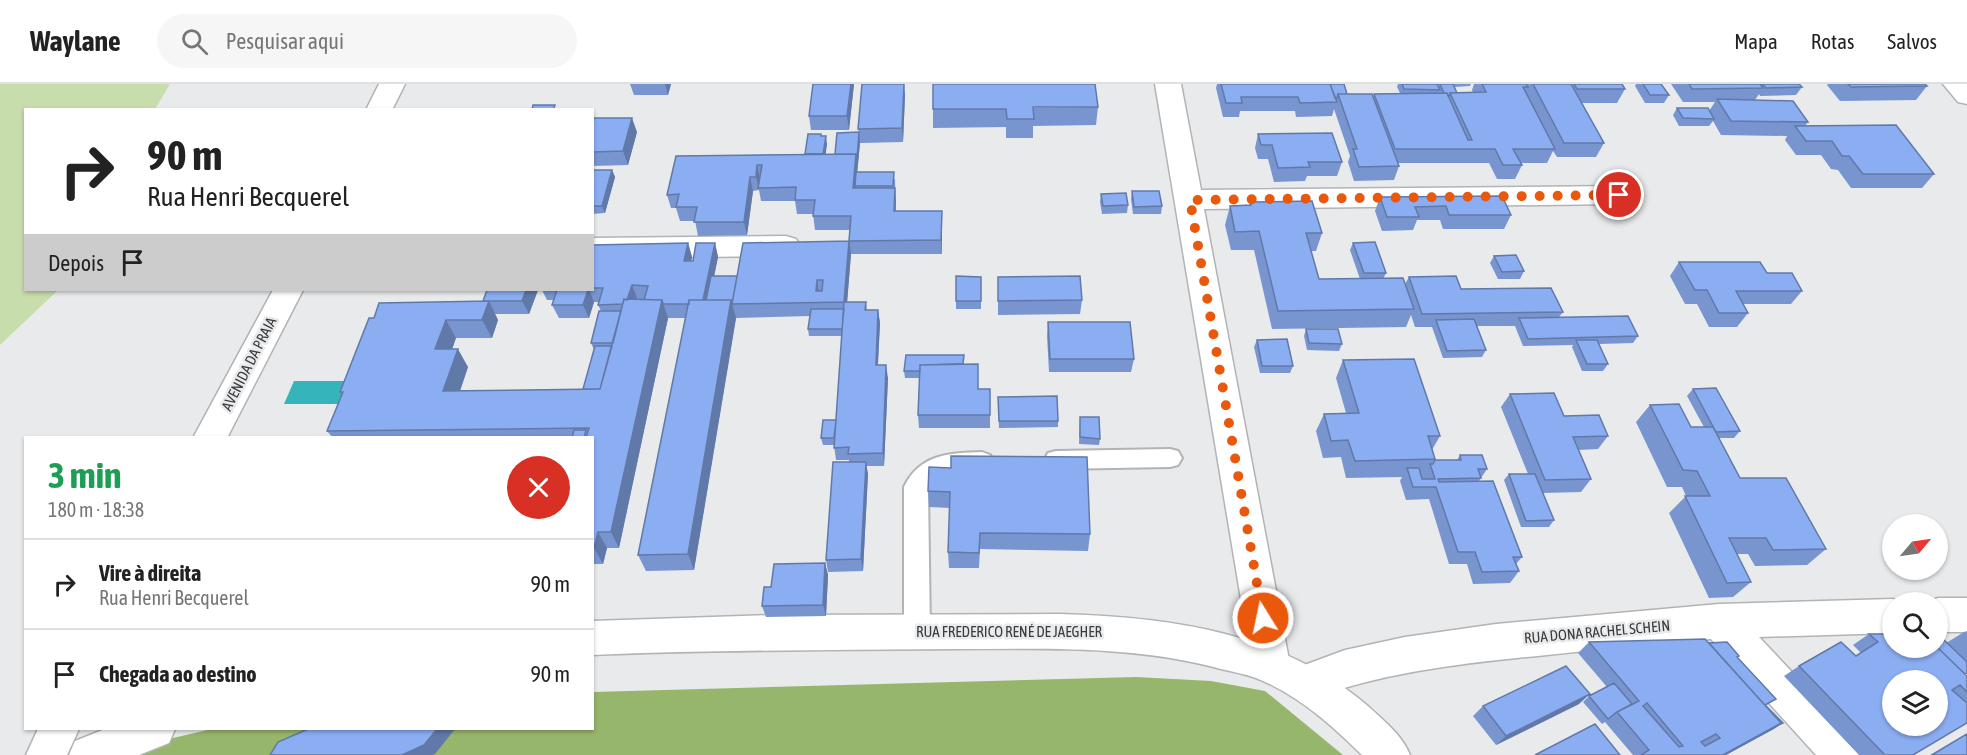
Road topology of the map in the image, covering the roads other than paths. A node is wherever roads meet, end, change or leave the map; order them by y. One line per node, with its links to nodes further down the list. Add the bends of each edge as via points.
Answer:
1 (392, 84): 5 (street)
2 (1168, 84): 7 (street)
3 (1956, 84): 4 (street)
4 (1967, 96)
5 (380, 108)
6 (1619, 195): 7 (street)
7 (1190, 200): 21 (street)
8 (811, 246): 9 (street)
9 (594, 248)
10 (287, 291): 11 (street, AVENIDA DA PRAIA)
11 (211, 436)
12 (1170, 458): 13 (lane)
13 (1039, 461)
14 (1004, 462): 19 (lane, via 944,463 927,471 916,487)
15 (1948, 615): 16 (street)
16 (1967, 615)
17 (1882, 616): 18 (street, RUA DONA RACHEL SCHEIN)
18 (1719, 621): 22 (street, RUA DONA RACHEL SCHEIN, via 1496,642 1404,655 1345,668); 28 (street)
19 (917, 632): 20 (street, RUA FREDERICO RENÉ DE JAEGHER, via 724,632); 21 (street, RUA FREDERICO RENÉ DE JAEGHER, via 1159,636)
20 (594, 638)
21 (1271, 665): 22 (street, RUA FREDERICO RENÉ DE JAEGHER)
22 (1305, 683): 27 (street, RUA FREDERICO RENÉ DE JAEGHER, via 1370,733)
23 (58, 730): 25 (street)
24 (152, 730): 26 (street)
25 (46, 755)
26 (89, 755)
27 (1390, 755)
28 (1843, 755)

